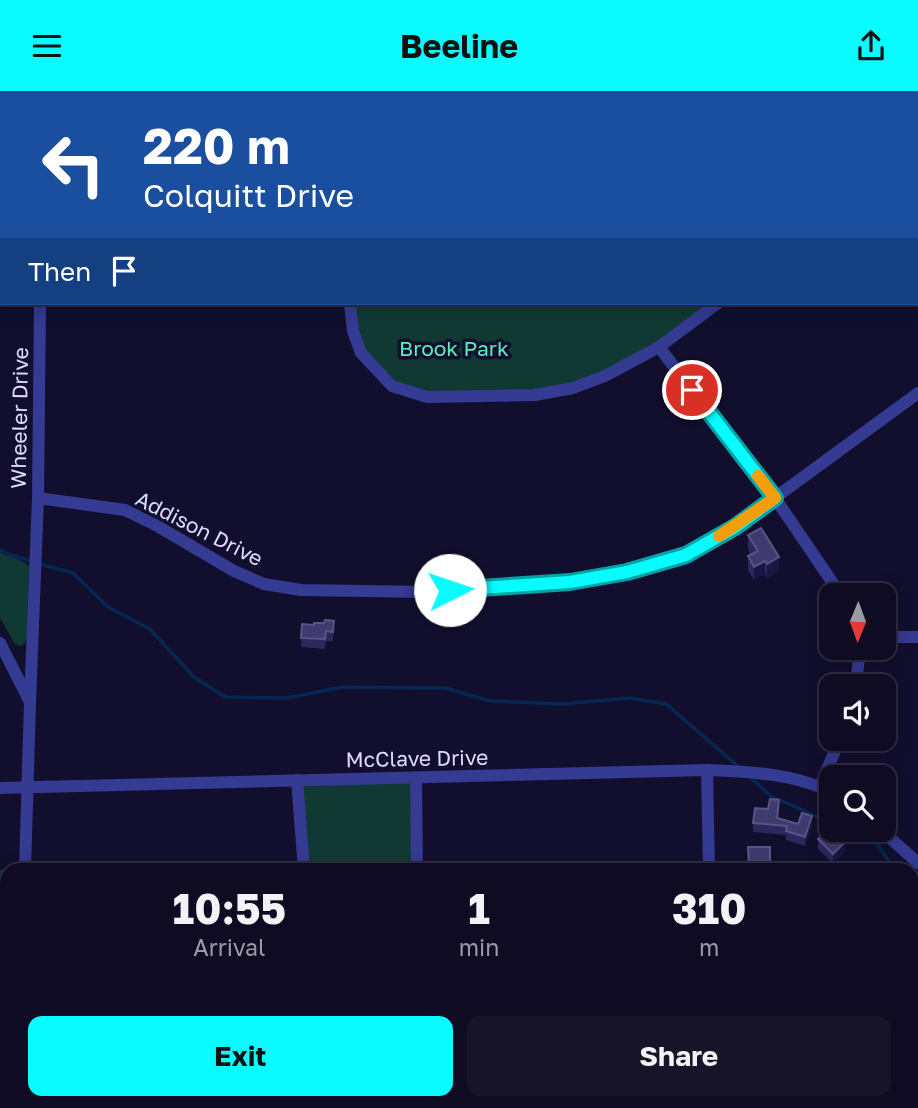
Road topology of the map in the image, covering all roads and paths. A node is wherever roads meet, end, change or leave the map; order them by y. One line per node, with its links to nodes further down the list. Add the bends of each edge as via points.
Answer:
1 (40, 305): 6 (street, Wheeler Drive)
2 (350, 305): 4 (street, via 360,353 392,386 427,397 535,395 573,388)
3 (715, 305): 4 (street)
4 (659, 347): 7 (street)
5 (918, 393): 7 (street, Addison Drive)
6 (38, 498): 7 (street, Addison Drive, via 125,510 264,583 301,590 426,592 570,582 627,572 686,555); 12 (street, Wheeler Drive)
7 (775, 498): 8 (street)
8 (833, 583)
9 (896, 637): 10 (street)
10 (918, 637)
11 (0, 643): 12 (street)
12 (30, 702): 18 (street, Wheeler Drive)
13 (708, 770): 14 (street, McClave Drive); 16 (street, McClave Drive, via 766,773); 23 (street)
14 (416, 778): 15 (street, McClave Drive); 22 (street)
15 (297, 781): 18 (street, McClave Drive); 21 (street)
16 (819, 787)
17 (0, 788): 18 (street, McClave Drive)
18 (27, 788): 20 (street, Wheeler Drive)
19 (895, 842): 24 (street)
20 (25, 863)
21 (303, 863)
22 (416, 863)
23 (709, 863)
24 (918, 863)

